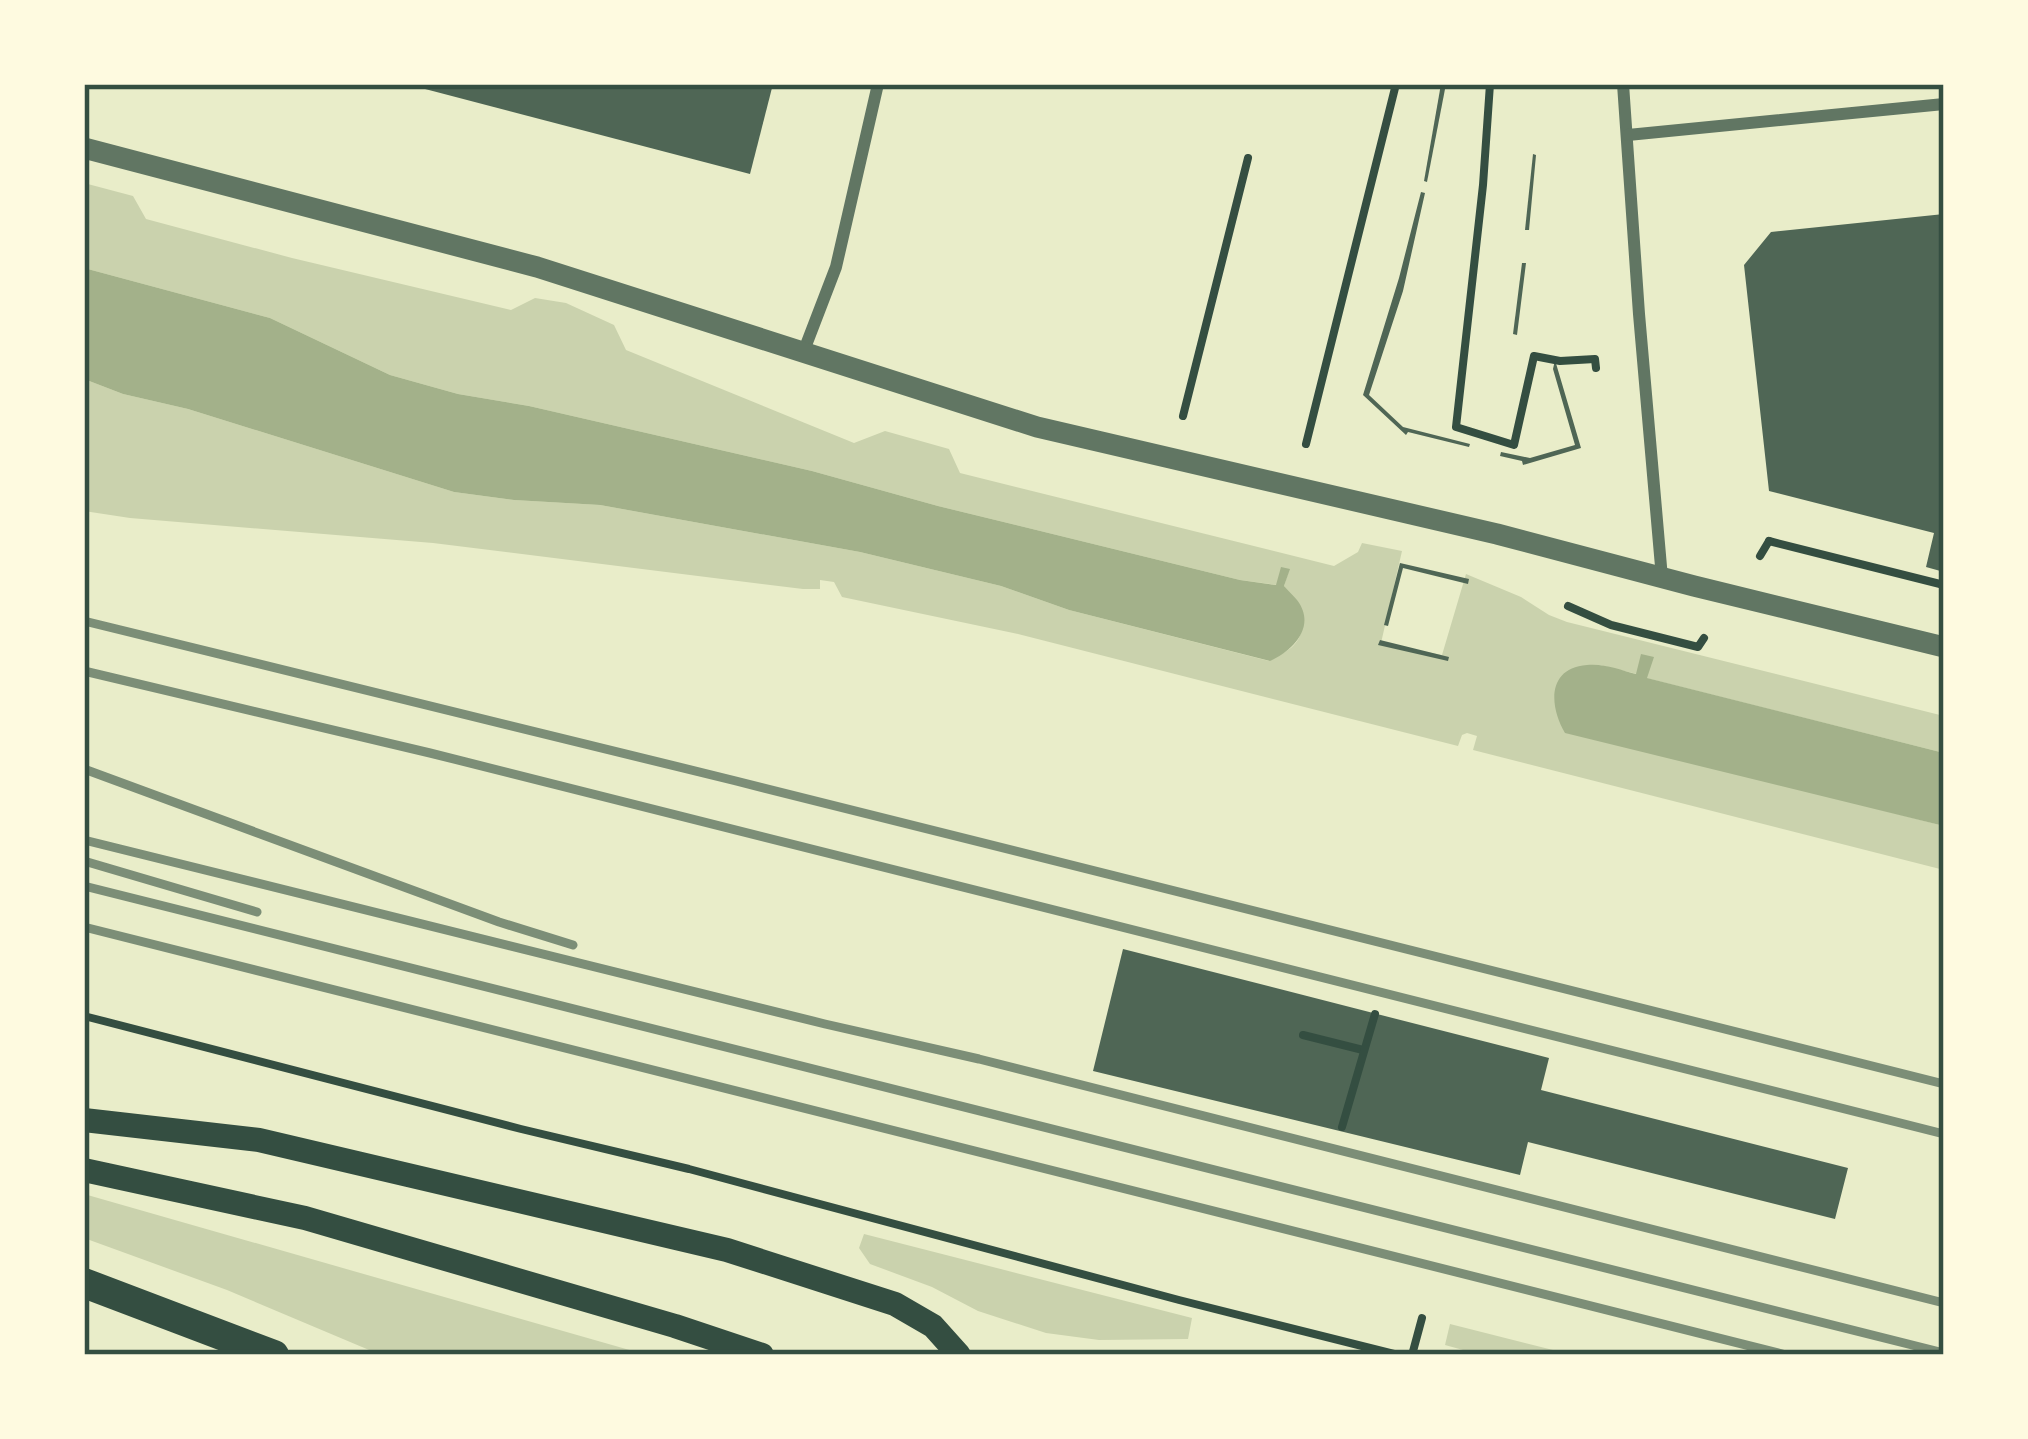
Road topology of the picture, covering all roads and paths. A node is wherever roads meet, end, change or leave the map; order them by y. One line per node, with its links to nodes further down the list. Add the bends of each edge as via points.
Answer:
1 (878, 84): 9 (street, via 836,267)
2 (1396, 84): 12 (path)
3 (1490, 84): 10 (path, via 1456,427 1514,445 1534,356 1595,359)
4 (1624, 84): 6 (street)
5 (1944, 104): 6 (street)
6 (1628, 135): 14 (street)
7 (84, 148): 9 (street, via 538,267)
8 (1248, 158): 11 (path)
9 (803, 353): 11 (street, via 1036,427)
10 (1598, 382)
11 (1172, 458): 12 (street)
12 (1295, 487): 14 (street)
13 (1769, 542): 15 (path)
14 (1662, 578): 16 (street)
15 (1944, 585)
16 (1944, 647)
17 (1376, 1014): 20 (path)
18 (84, 1016): 29 (path)
19 (1303, 1035): 20 (path)
20 (1364, 1050): 22 (path)
21 (84, 1120): 28 (main road, via 259,1140 727,1250 896,1304 933,1326)
22 (1342, 1127)
23 (84, 1170): 27 (main road, via 305,1218)
24 (84, 1283): 26 (main road)
25 (1422, 1318): 30 (path)
26 (274, 1355)
27 (761, 1355)
28 (959, 1355)
29 (1397, 1355)
30 (1412, 1355)

